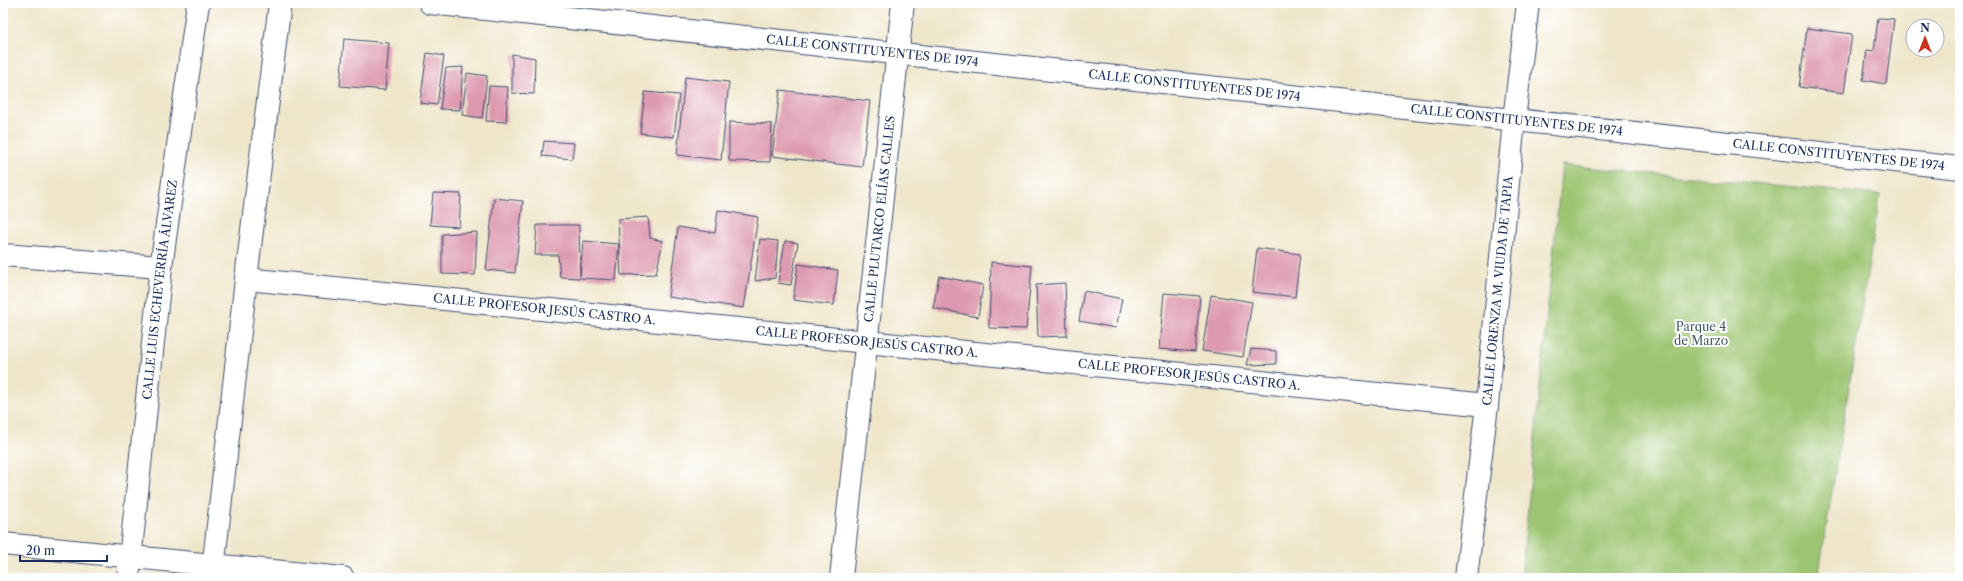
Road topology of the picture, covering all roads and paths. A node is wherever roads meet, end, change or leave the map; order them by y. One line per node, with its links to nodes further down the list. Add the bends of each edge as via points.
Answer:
1 (198, 3): 10 (street, CALLE LUIS ECHEVERRÍA ÁLVAREZ)
2 (280, 3): 11 (street)
3 (430, 3): 6 (street, CALLE CONSTITUYENTES DE 1974)
4 (903, 3): 6 (street, CALLE PLUTARCO ELÍAS CALLES)
5 (1528, 3): 7 (street, CALLE LORENZA M. VIUDA DE TAPIA)
6 (898, 53): 7 (street, CALLE CONSTITUYENTES DE 1974); 12 (street, CALLE PLUTARCO ELÍAS CALLES)
7 (1514, 120): 8 (street, CALLE CONSTITUYENTES DE 1974); 13 (street, CALLE LORENZA M. VIUDA DE TAPIA)
8 (1960, 168)
9 (3, 255): 10 (street)
10 (161, 267): 15 (street, CALLE LUIS ECHEVERRÍA ÁLVAREZ)
11 (246, 279): 12 (street, CALLE PROFESOR JESÚS CASTRO A.); 16 (street)
12 (867, 342): 13 (street, CALLE PROFESOR JESÚS CASTRO A.); 19 (street, CALLE PLUTARCO ELÍAS CALLES)
13 (1487, 404): 20 (street, CALLE LORENZA M. VIUDA DE TAPIA)
14 (3, 544): 15 (street)
15 (130, 556): 16 (street); 17 (street, CALLE LUIS ECHEVERRÍA ÁLVAREZ)
16 (213, 571): 18 (street)
17 (128, 578)
18 (343, 578)
19 (841, 578)
20 (1466, 578)

